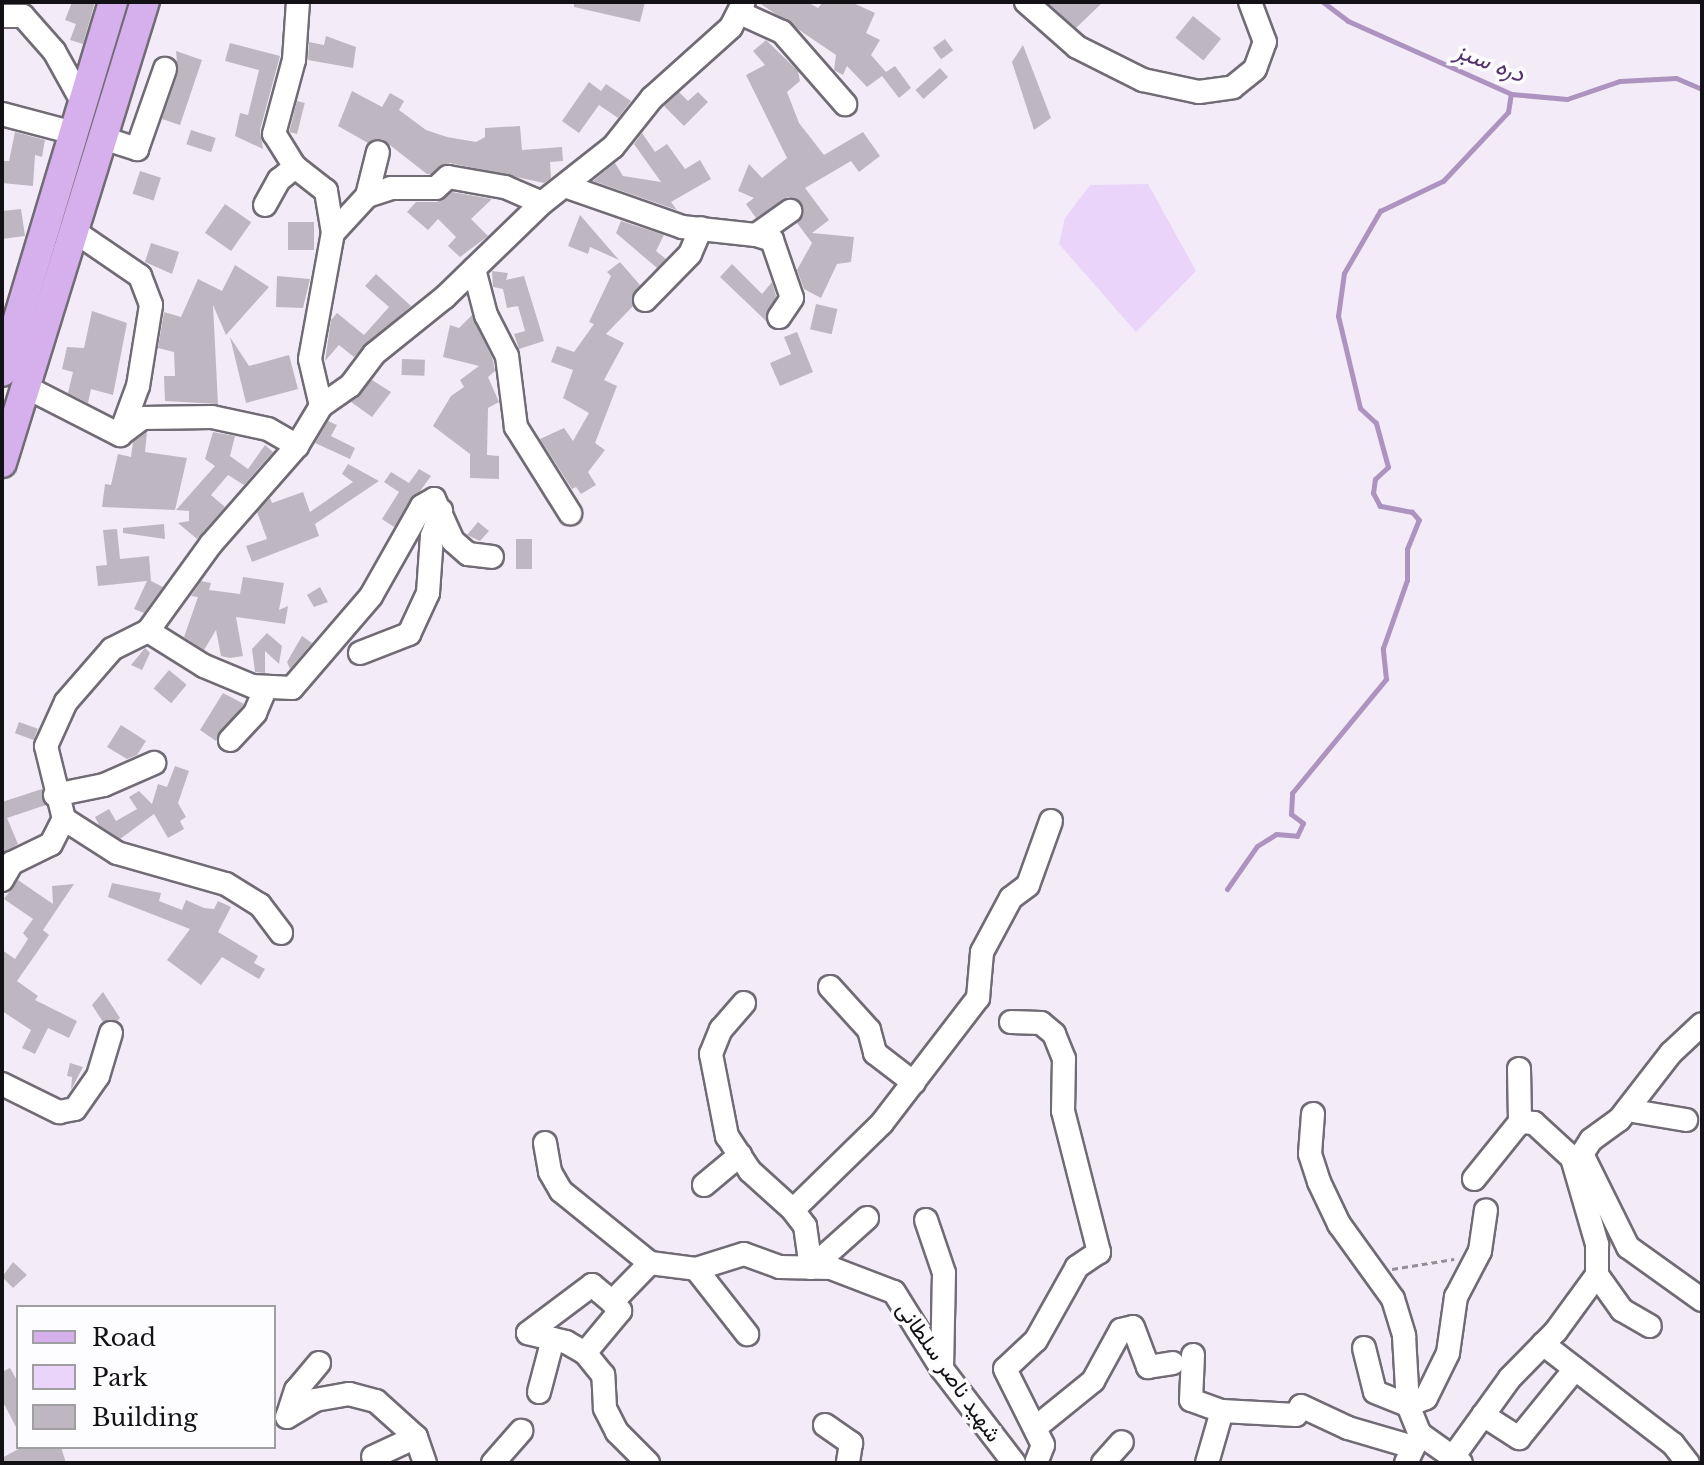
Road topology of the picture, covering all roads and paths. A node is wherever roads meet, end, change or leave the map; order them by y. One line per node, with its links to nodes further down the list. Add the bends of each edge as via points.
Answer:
1 (113, 2): 9 (main road)
2 (145, 2): 13 (main road)
3 (298, 2): 15 (street, via 294,60 274,134)
4 (1026, 2): 5 (street, via 1077,47 1143,80 1199,92 1233,87 1255,69 1265,42)
5 (1250, 2)
6 (742, 7): 10 (street, via 782,32); 16 (street, via 731,27 652,98 613,147)
7 (2, 16): 9 (street, via 23,16 54,51)
8 (165, 69): 13 (street, via 137,149)
9 (83, 103): 12 (main road)
10 (845, 104)
11 (2, 114): 12 (street)
12 (74, 133): 28 (main road)
13 (103, 138): 22 (main road)
14 (378, 152): 17 (street)
15 (295, 167): 19 (street, via 279,180); 23 (street, via 326,191)
16 (565, 186): 18 (street); 21 (street, via 603,202)
17 (367, 196): 18 (street, via 391,188 436,188 448,177 505,187); 23 (street)
18 (542, 203): 25 (street)
19 (265, 205)
20 (790, 211): 24 (street)
21 (701, 228): 24 (street); 26 (street, via 690,254)
22 (74, 231): 28 (main road); 30 (street, via 140,276 151,305 138,386)
23 (333, 233): 29 (street, via 310,359)
24 (756, 235): 27 (street, via 772,240 792,298)
25 (474, 269): 29 (street, via 374,354 350,386); 34 (street, via 486,315 507,356 516,427)
26 (645, 300)
27 (779, 317)
28 (14, 379): 30 (street); 32 (main road)
29 (321, 406): 31 (street)
30 (120, 435): 31 (street, via 142,418 212,417 268,429)
31 (297, 446): 36 (street, via 211,544)
32 (2, 463)
33 (441, 511): 35 (street, via 453,541 468,554); 37 (street, via 432,536 428,593 409,634); 38 (street, via 434,499 422,506 371,596 327,644 312,670 292,688)
34 (570, 513)
35 (492, 557)
36 (148, 631): 38 (street, via 204,666); 41 (street, via 112,649 66,702 46,746)
37 (360, 653)
38 (266, 687): 39 (street, via 255,713)
39 (230, 740)
40 (154, 763): 41 (street, via 104,785)
41 (55, 795): 42 (street)
42 (64, 819): 44 (street, via 51,844 12,863); 45 (street, via 117,853 226,884 260,905)
43 (1051, 821): 52 (street, via 1028,885 1011,898 982,952 978,998)
44 (2, 880)
45 (281, 933)
46 (830, 987): 52 (street, via 869,1030 875,1053)
47 (744, 1003): 59 (street, via 721,1029 711,1054 727,1136)
48 (1011, 1022): 89 (street, via 1041,1023 1054,1034 1064,1059 1063,1111 1099,1252 1077,1267 1036,1340 1005,1369)
49 (1702, 1024): 54 (street, via 1671,1053)
50 (111, 1033): 53 (street, via 98,1076 75,1109 59,1112)
51 (1519, 1069): 57 (street)
52 (914, 1083): 63 (street)
53 (2, 1084)
54 (1627, 1110): 56 (street); 60 (street)
55 (1313, 1114): 71 (street, via 1310,1154 1319,1182 1339,1224)
56 (1686, 1120)
57 (1520, 1122): 60 (street, via 1534,1123); 61 (street)
58 (545, 1143): 68 (street, via 550,1172 561,1191)
59 (740, 1155): 62 (street); 63 (street)
60 (1577, 1156): 72 (street, via 1597,1244); 73 (street, via 1628,1247)
61 (1474, 1179)
62 (704, 1185)
63 (793, 1210): 69 (street, via 805,1226)
64 (1486, 1210): 67 (street)
65 (867, 1218): 69 (street)
66 (926, 1220): 82 (street, via 944,1273)
67 (1474, 1262): 71 (path, via 1446,1257); 85 (street, via 1456,1297 1448,1353 1426,1398)
68 (650, 1263): 70 (street); 74 (street)
69 (811, 1268): 70 (street, شهید ناصر سلطانی, via 780,1267 744,1254); 82 (street, شهید ناصر سلطانی, via 858,1275 894,1292)
70 (696, 1269): 76 (street)
71 (1377, 1274): 85 (street, via 1393,1299 1404,1336)
72 (1597, 1275): 75 (street, via 1622,1310); 78 (street)
73 (1702, 1300)
74 (612, 1302): 77 (street, via 592,1285 528,1333); 80 (street, via 620,1311)
75 (1650, 1326)
76 (747, 1334)
77 (553, 1339): 80 (street); 84 (street)
78 (1543, 1344): 83 (street); 87 (street)
79 (1364, 1348): 85 (street, via 1375,1392)
80 (585, 1353): 98 (street, via 603,1375 605,1408 617,1432)
81 (319, 1363): 91 (street, via 296,1390 287,1417 315,1400 349,1394 376,1401)
82 (942, 1369): 100 (street, شهید ناصر سلطانی)
83 (1575, 1369): 87 (street, via 1519,1438); 104 (street, via 1673,1444)
84 (539, 1392)
85 (1408, 1405): 93 (street)
86 (1222, 1411): 89 (street, via 1191,1400 1183,1359 1148,1367 1133,1327 1121,1330 1093,1381); 93 (street, via 1296,1415 1301,1406 1348,1428); 103 (street)
87 (1483, 1415): 95 (street)
88 (825, 1425): 99 (street, via 851,1443)
89 (1035, 1428): 101 (street, via 1043,1445)
90 (521, 1431): 97 (street)
91 (416, 1437): 94 (street); 96 (street)
92 (1122, 1442): 102 (street)
93 (1413, 1448): 95 (street)
94 (373, 1457)
95 (1457, 1460)
96 (425, 1463)
97 (493, 1463)
98 (648, 1463)
99 (848, 1463)
100 (1014, 1463)
101 (1036, 1463)
102 (1103, 1463)
103 (1207, 1463)
104 (1688, 1463)

